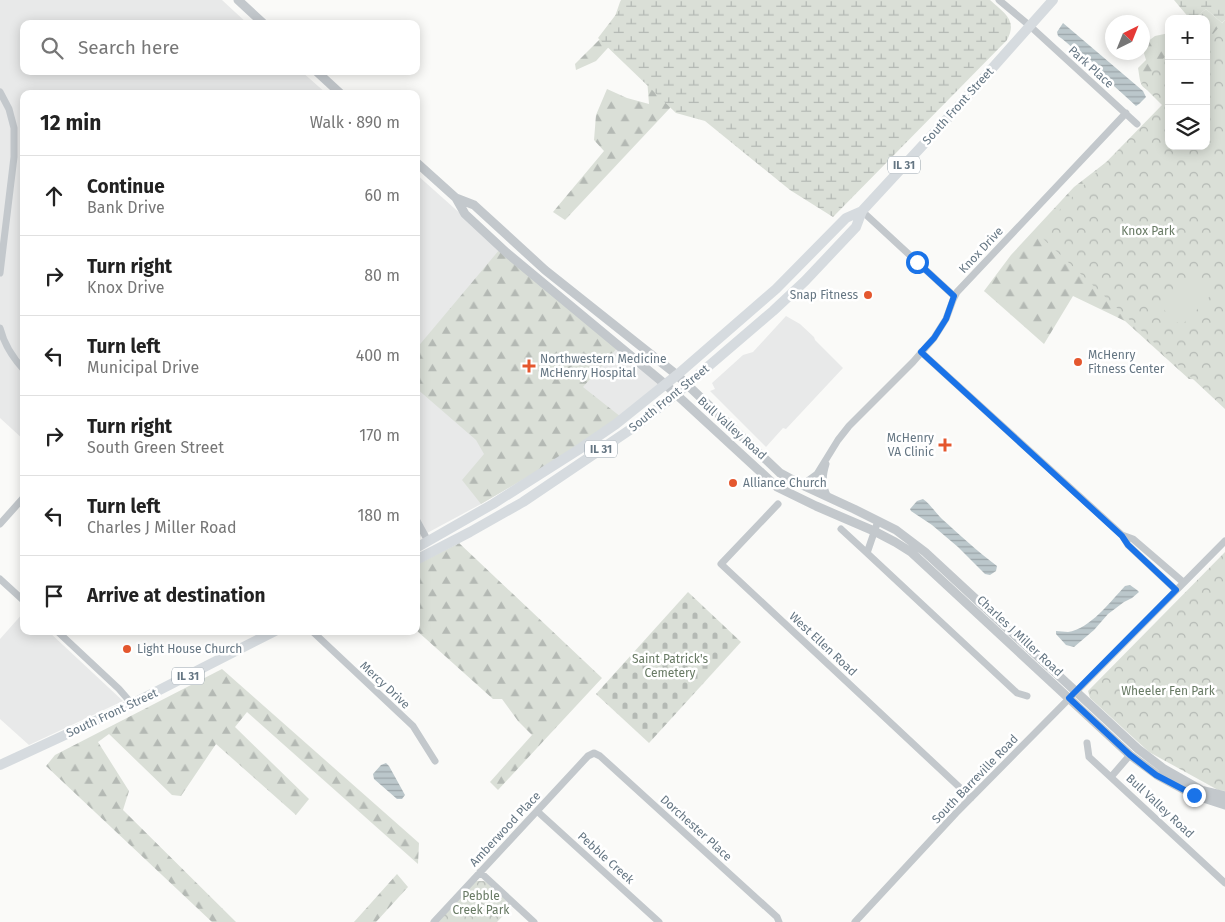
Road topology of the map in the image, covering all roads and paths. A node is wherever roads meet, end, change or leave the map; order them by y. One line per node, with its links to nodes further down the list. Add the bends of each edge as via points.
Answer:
1 (238, 0): 4 (street)
2 (999, 0): 5 (street, Park Place)
3 (1053, 0): 5 (main road, South Front Street / IL 31)
4 (260, 20)
5 (1030, 26): 9 (street, Park Place); 15 (main road, South Front Street / IL 31)
6 (320, 75): 7 (street)
7 (336, 90)
8 (0, 92): 11 (street, via 14,128)
9 (1126, 113): 10 (street, Park Place); 17 (street, Knox Drive)
10 (1137, 124)
11 (14, 157): 12 (street); 16 (street)
12 (20, 158)
13 (420, 168): 14 (street, Bull Valley Road)
14 (456, 198): 21 (street, Bull Valley Road, via 474,205 545,270); 22 (street, Bull Valley Road, via 465,214 507,253)
15 (862, 211): 17 (street); 21 (main road, South Front Street / IL 31, via 846,218 776,289); 23 (main road, South Front Street / IL 31, via 856,227 805,281)
16 (0, 273)
17 (954, 296): 19 (street, Knox Drive, via 946,319)
18 (0, 328): 20 (street, via 2,339)
19 (921, 352): 25 (street, Knox Drive, via 849,426); 35 (street)
20 (20, 366)
21 (677, 375): 22 (main road, South Front Street / IL 31); 23 (street, Bull Valley Road)
22 (666, 384): 24 (street, Bull Valley Road); 36 (main road, South Front Street / IL 31, via 578,450)
23 (687, 384): 24 (main road, South Front Street / IL 31); 26 (street, Bull Valley Road, via 780,473)
24 (676, 394): 34 (street, Bull Valley Road, via 777,487); 40 (main road, South Front Street / IL 31, via 637,425 523,502)
25 (828, 457): 26 (street, Knox Drive, via 815,477); 27 (street, Knox Drive, via 822,479)
26 (802, 485): 27 (street, Bull Valley Road)
27 (828, 497): 30 (street, Bull Valley Road)
28 (20, 502): 31 (street)
29 (778, 504): 59 (street, West Ellen Road, via 721,564)
30 (878, 521): 34 (street); 48 (street, Bull Valley Road, via 925,552)
31 (0, 524)
32 (420, 526): 36 (street)
33 (841, 529): 39 (street)
34 (874, 531): 39 (street); 50 (street, Charles J Miller Road, via 911,552)
35 (1122, 536): 42 (street, via 1133,539); 43 (street)
36 (428, 541): 38 (main road, South Front Street / IL 31)
37 (1225, 541): 42 (street, South Barreville Road)
38 (420, 546)
39 (867, 553): 49 (street, via 1017,693)
40 (420, 558)
41 (0, 579): 44 (street)
42 (1183, 582): 43 (street, South Barreville Road)
43 (1176, 590): 48 (street, South Barreville Road)
44 (20, 597)
45 (61, 635): 51 (street)
46 (267, 635): 51 (main road, South Front Street / IL 31)
47 (316, 635): 55 (street, Mercy Drive, via 413,726)
48 (1076, 691): 50 (street, South Barreville Road); 58 (street, via 1164,769 1201,790)
49 (1027, 696)
50 (1069, 698): 54 (street, Charles J Miller Road); 59 (street, South Barreville Road)
51 (132, 704): 56 (main road, South Front Street / IL 31)
52 (1087, 743): 57 (street, Bull Valley Road, via 1089,757)
53 (594, 753): 61 (street, Amberwood Place); 67 (street, Dorchester Place)
54 (1130, 755): 57 (street); 60 (street, Charles J Miller Road, via 1156,775 1194,795)
55 (435, 761)
56 (0, 765)
57 (1111, 777): 63 (street, Bull Valley Road)
58 (1225, 796)
59 (971, 798): 68 (street, South Barreville Road)
60 (1225, 805)
61 (537, 811): 62 (street, Amberwood Place); 66 (street, Pebble Creek)
62 (480, 872): 64 (street, Amberwood Place); 65 (street)
63 (1225, 882)
64 (434, 922)
65 (534, 922)
66 (658, 922)
67 (780, 922)
68 (855, 922)

